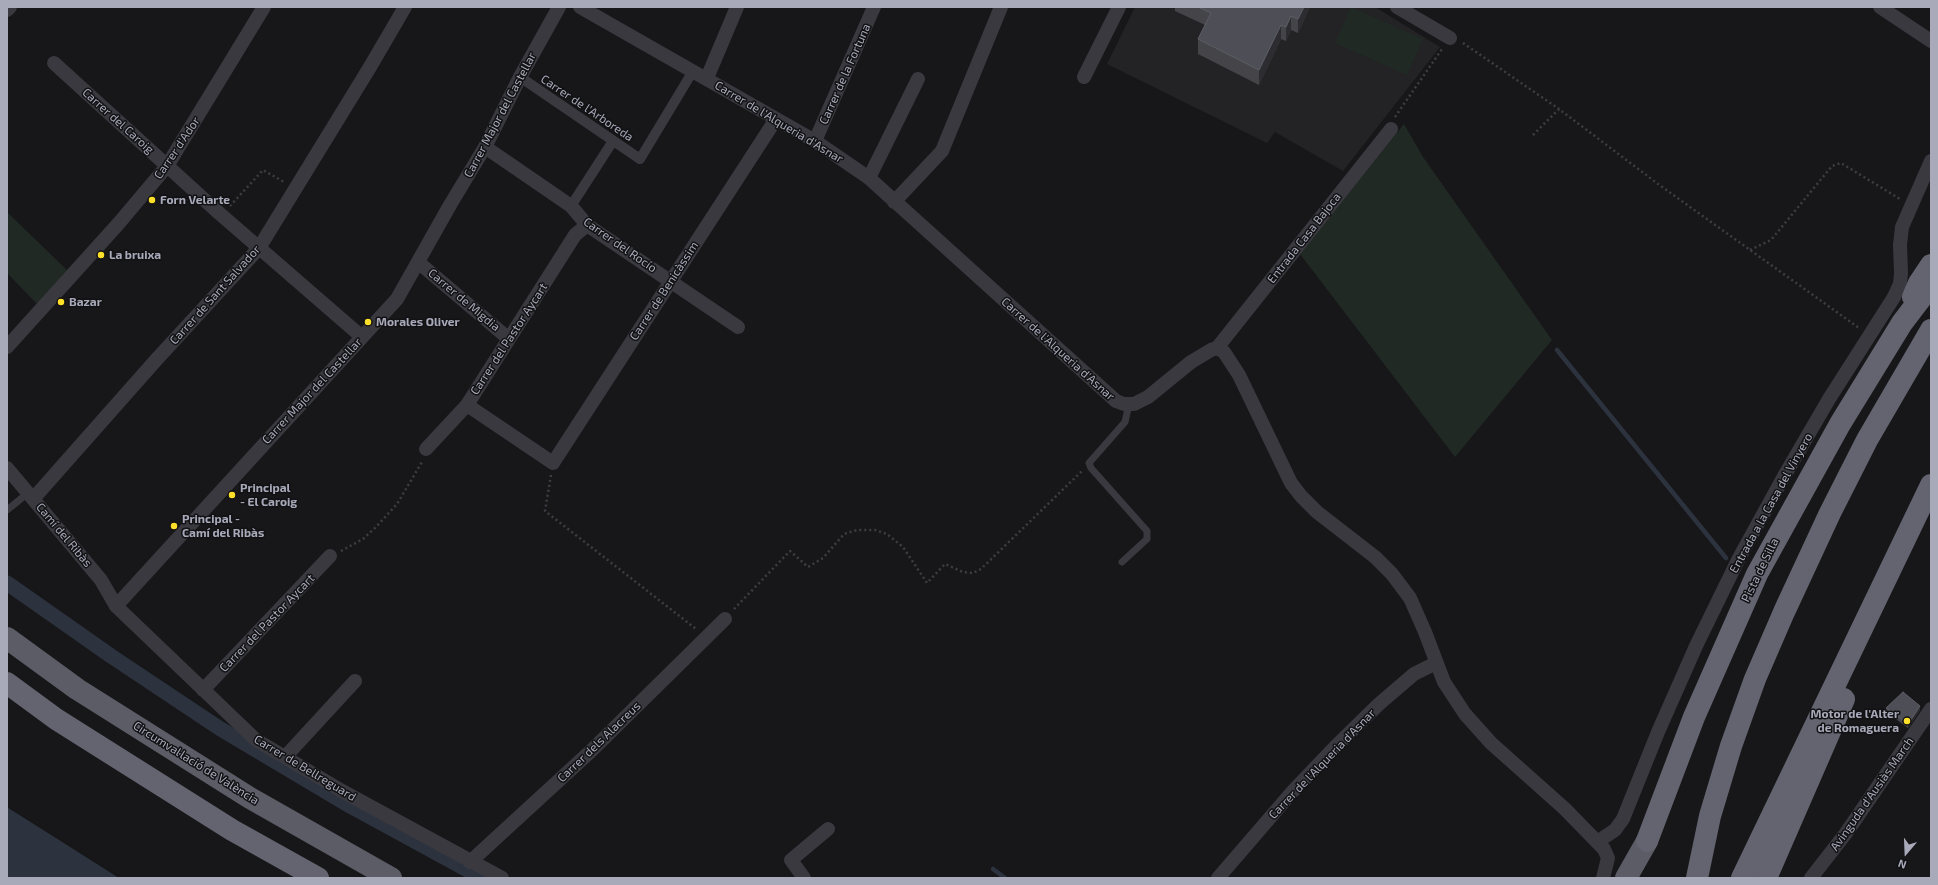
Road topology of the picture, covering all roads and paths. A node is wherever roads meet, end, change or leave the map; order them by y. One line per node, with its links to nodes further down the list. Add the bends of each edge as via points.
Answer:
1 (10, 7): 12 (street)
2 (264, 7): 29 (street, Carrer d'Ador)
3 (405, 7): 37 (street, Carrer de Sant Salvador)
4 (559, 7): 17 (street, Carrer Major del Castellar)
5 (580, 7): 16 (street, Carrer de l'Alqueria d'Asnar)
6 (737, 7): 19 (street)
7 (874, 7): 26 (street, Carrer de la Fortuna)
8 (1001, 7): 32 (street, via 942,151)
9 (1119, 7): 18 (street)
10 (1397, 7): 13 (street)
11 (1880, 7): 14 (street)
12 (7, 10)
13 (1450, 38): 21 (path, via 1461,41); 23 (path, via 1396,113)
14 (1931, 41)
15 (54, 63): 29 (street, Carrer del Caroig)
16 (693, 71): 19 (street, Carrer de l'Alqueria d'Asnar); 25 (street, Carrer de l'Arboreda, via 640,159)
17 (520, 77): 25 (street, Carrer de l'Arboreda); 27 (street, Carrer Major del Castellar)
18 (1084, 77)
19 (707, 78): 22 (street, Carrer de l'Alqueria d'Asnar)
20 (918, 79): 30 (street)
21 (1559, 109): 24 (path); 38 (path)
22 (776, 119): 26 (street, Carrer de l'Alqueria d'Asnar); 41 (street, Carrer de Benicàssim)
23 (1391, 129): 50 (street, Entrada Casa Bajoca)
24 (1533, 135)
25 (613, 141): 34 (street)
26 (815, 141): 30 (street, Carrer de l'Alqueria d'Asnar)
27 (485, 147): 34 (street, Carrer del Rocío); 39 (street, Carrer Major del Castellar)
28 (1931, 161): 33 (street, Entrada a la Casa del Vinyero)
29 (167, 166): 37 (street, Carrer del Caroig); 49 (street, Carrer d'Ador)
30 (869, 178): 32 (street, Carrer de l'Alqueria d'Asnar)
31 (288, 185): 35 (path, via 263,170)
32 (894, 202): 51 (street, Carrer de l'Alqueria d'Asnar, via 1106,394 1116,401)
33 (1910, 205): 38 (path, via 1840,163 1832,166 1771,240); 46 (street, Entrada a la Casa del Vinyero, via 1902,227 1900,284)
34 (571, 206): 36 (street, Carrer del Rocío)
35 (229, 207)
36 (587, 225): 41 (street, Carrer del Rocío); 48 (street, Carrer del Pastor Aycart, via 575,235)
37 (259, 248): 47 (street, Carrer del Caroig); 58 (street, Carrer de Sant Salvador)
38 (1750, 250): 46 (path)
39 (418, 262): 47 (street, Carrer Major del Castellar, via 397,299); 48 (street, Carrer de Migdia)
40 (1931, 264): 43 (highway, via 1919,283)
41 (671, 280): 44 (street, Carrer del Rocío); 54 (street, Carrer de Benicàssim)
42 (1931, 285): 43 (highway, Pista de Silla)
43 (1902, 323): 74 (highway, Pista de Silla, via 1840,424 1756,574 1694,717)
44 (738, 327)
45 (1931, 330): 85 (highway, via 1867,440 1830,513 1755,679 1710,816)
46 (1870, 335): 75 (street, Entrada a la Casa del Vinyero, via 1790,464 1739,558 1696,646 1623,819 1615,830)
47 (362, 338): 63 (street, Carrer Major del Castellar)
48 (509, 339): 52 (street, Carrer del Pastor Aycart)
49 (7, 347)
50 (1217, 348): 51 (street, Carrer de l'Alqueria d'Asnar, via 1191,362 1148,397); 67 (street, via 1224,352 1239,375 1291,483 1316,512 1375,557 1392,574 1410,598)
51 (1129, 404): 55 (lane, via 1125,422)
52 (467, 405): 53 (street, Carrer del Pastor Aycart); 54 (street)
53 (426, 449): 61 (path, via 423,461 397,504 364,539)
54 (553, 463): 65 (path, via 545,511)
55 (1089, 463): 62 (lane, via 1147,531 1146,539); 64 (path, via 981,569 973,573 963,572 945,564 926,583 903,547 887,534 874,530 857,530 844,534 823,558 808,566 790,551)
56 (7, 468): 58 (street, Camí del Ribàs)
57 (1931, 485): 86 (highway)
58 (31, 496): 60 (lane); 63 (street, Camí del Ribàs, via 101,580)
59 (1931, 497): 87 (highway)
60 (7, 510)
61 (330, 556): 70 (street, Carrer del Pastor Aycart)
62 (1122, 562)
63 (116, 606): 70 (street, Carrer de Bellreguard)
64 (725, 619): 65 (street, Carrer dels Alacreus)
65 (706, 637): 76 (street, Carrer dels Alacreus, via 592,750)
66 (7, 638): 78 (highway, Circumval·lació de València, via 77,689 243,794)
67 (1436, 663): 75 (street, via 1444,682 1465,714 1491,743 1565,809); 81 (street, Carrer de l'Alqueria d'Asnar, via 1414,674 1335,747 1293,791)
68 (355, 681): 72 (street)
69 (7, 683): 77 (highway, via 56,719 226,826)
70 (203, 690): 72 (street, Carrer de Bellreguard, via 256,740)
71 (1931, 709): 88 (street, Avinguda d'Ausiàs March, via 1846,833)
72 (285, 757): 76 (street, Carrer de Bellreguard)
73 (828, 829): 80 (street, via 791,860)
74 (1647, 841): 83 (highway); 84 (highway, Pista de Silla)
75 (1597, 842): 82 (street, via 1608,858)
76 (470, 862): 79 (street, Carrer de Bellreguard)
77 (318, 878)
78 (391, 878)
79 (502, 878)
80 (804, 878)
81 (1218, 878)
82 (1603, 878)
83 (1626, 878)
84 (1639, 878)
85 (1697, 878)
86 (1742, 878)
87 (1766, 878)
88 (1810, 878)

